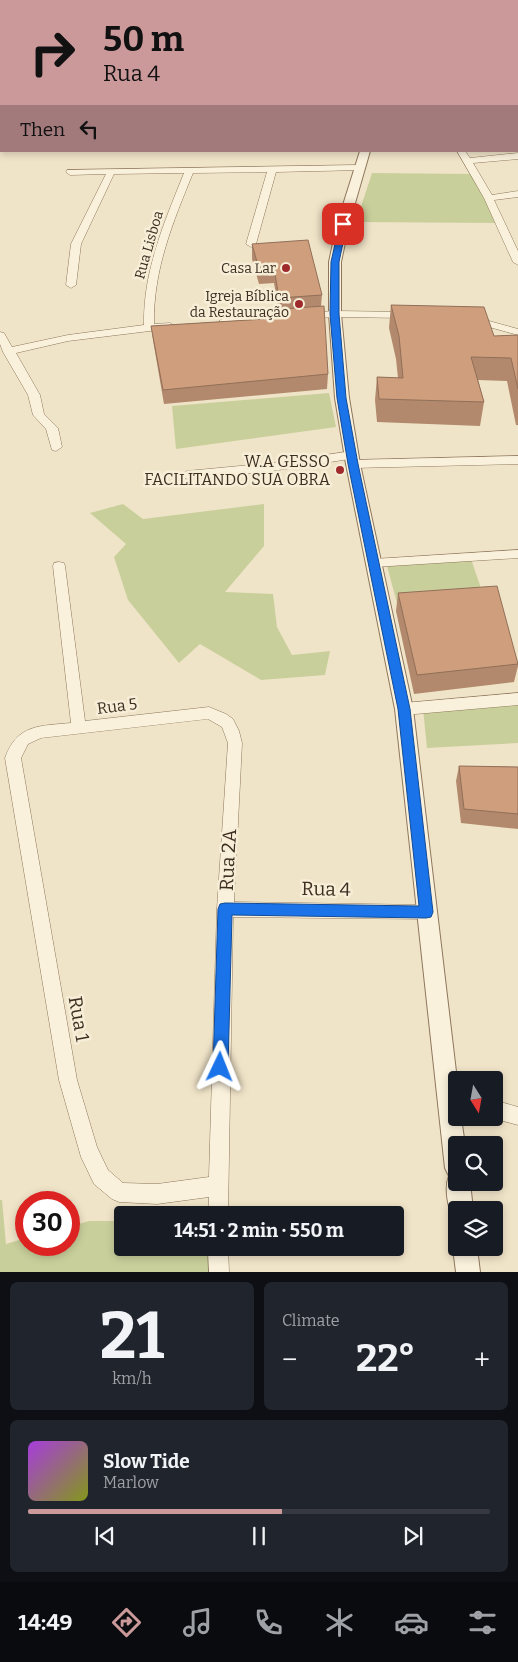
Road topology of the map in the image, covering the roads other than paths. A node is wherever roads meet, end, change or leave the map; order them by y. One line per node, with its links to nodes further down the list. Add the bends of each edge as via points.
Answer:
1 (365, 152): 5 (street)
2 (462, 152): 4 (street)
3 (518, 156): 4 (street)
4 (466, 161): 11 (street)
5 (359, 168): 6 (street); 17 (street, via 335,262)
6 (272, 170): 9 (street); 14 (street)
7 (70, 172): 8 (street)
8 (111, 172): 9 (street); 16 (street, via 76,244)
9 (189, 172): 22 (street, Rua Lisboa, via 162,239 155,266 147,308)
10 (518, 194): 11 (street)
11 (489, 198): 13 (street)
12 (518, 233): 13 (street)
13 (506, 234): 15 (street)
14 (251, 244)
15 (518, 262)
16 (71, 285)
17 (335, 314): 18 (street); 20 (street); 27 (street, via 342,398)
18 (416, 315)
19 (462, 317): 23 (street)
20 (214, 322)
21 (176, 325): 22 (street)
22 (149, 328): 25 (street, via 49,341)
23 (518, 332)
24 (0, 335): 25 (street)
25 (8, 352): 26 (street, via 34,395 39,415 52,428)
26 (56, 447)
27 (352, 459): 28 (street); 29 (street); 31 (street)
28 (518, 460)
29 (187, 475)
30 (518, 554): 31 (street)
31 (374, 563): 34 (street)
32 (60, 566): 36 (street)
33 (518, 699): 34 (street)
34 (404, 709): 39 (street)
35 (224, 718): 36 (street, Rua 5, via 209,713); 38 (street, Rua 2A, via 232,728 235,743)
36 (79, 728): 37 (street, Rua 5, via 41,732 26,736)
37 (17, 744): 43 (street, Rua 1, via 13,758 38,909 68,1080 88,1150 101,1177 119,1192 157,1194)
38 (225, 909): 39 (street, Rua 4); 43 (street, Rua 2A)
39 (426, 912): 40 (street)
40 (448, 1071)
41 (503, 1112): 42 (street)
42 (518, 1116)
43 (217, 1186): 44 (street, Rua 2A)
44 (218, 1206)
45 (218, 1256): 47 (street)
46 (466, 1256): 48 (street)
47 (219, 1272)
48 (468, 1272)

